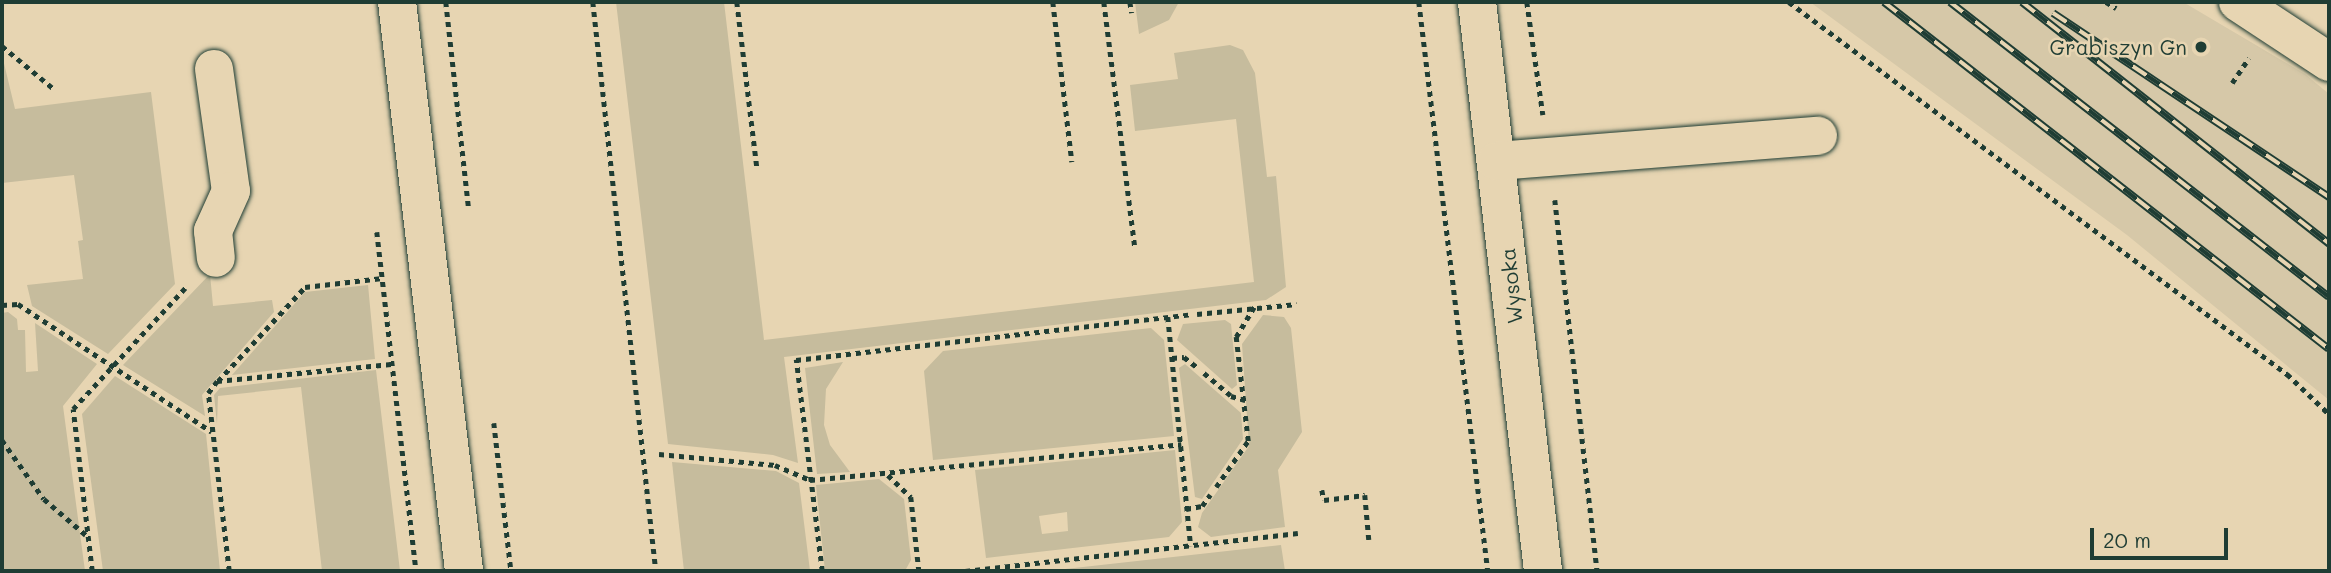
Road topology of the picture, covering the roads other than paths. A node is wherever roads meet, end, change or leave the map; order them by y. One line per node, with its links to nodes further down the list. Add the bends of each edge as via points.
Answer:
1 (397, 2): 9 (street)
2 (1478, 2): 7 (street, Wysoka)
3 (2238, 2): 4 (street)
4 (2329, 62)
5 (214, 69): 8 (street, via 231,191 213,231)
6 (1818, 136): 7 (street)
7 (1497, 161): 10 (street, Wysoka)
8 (216, 258)
9 (464, 571)
10 (1543, 571)

